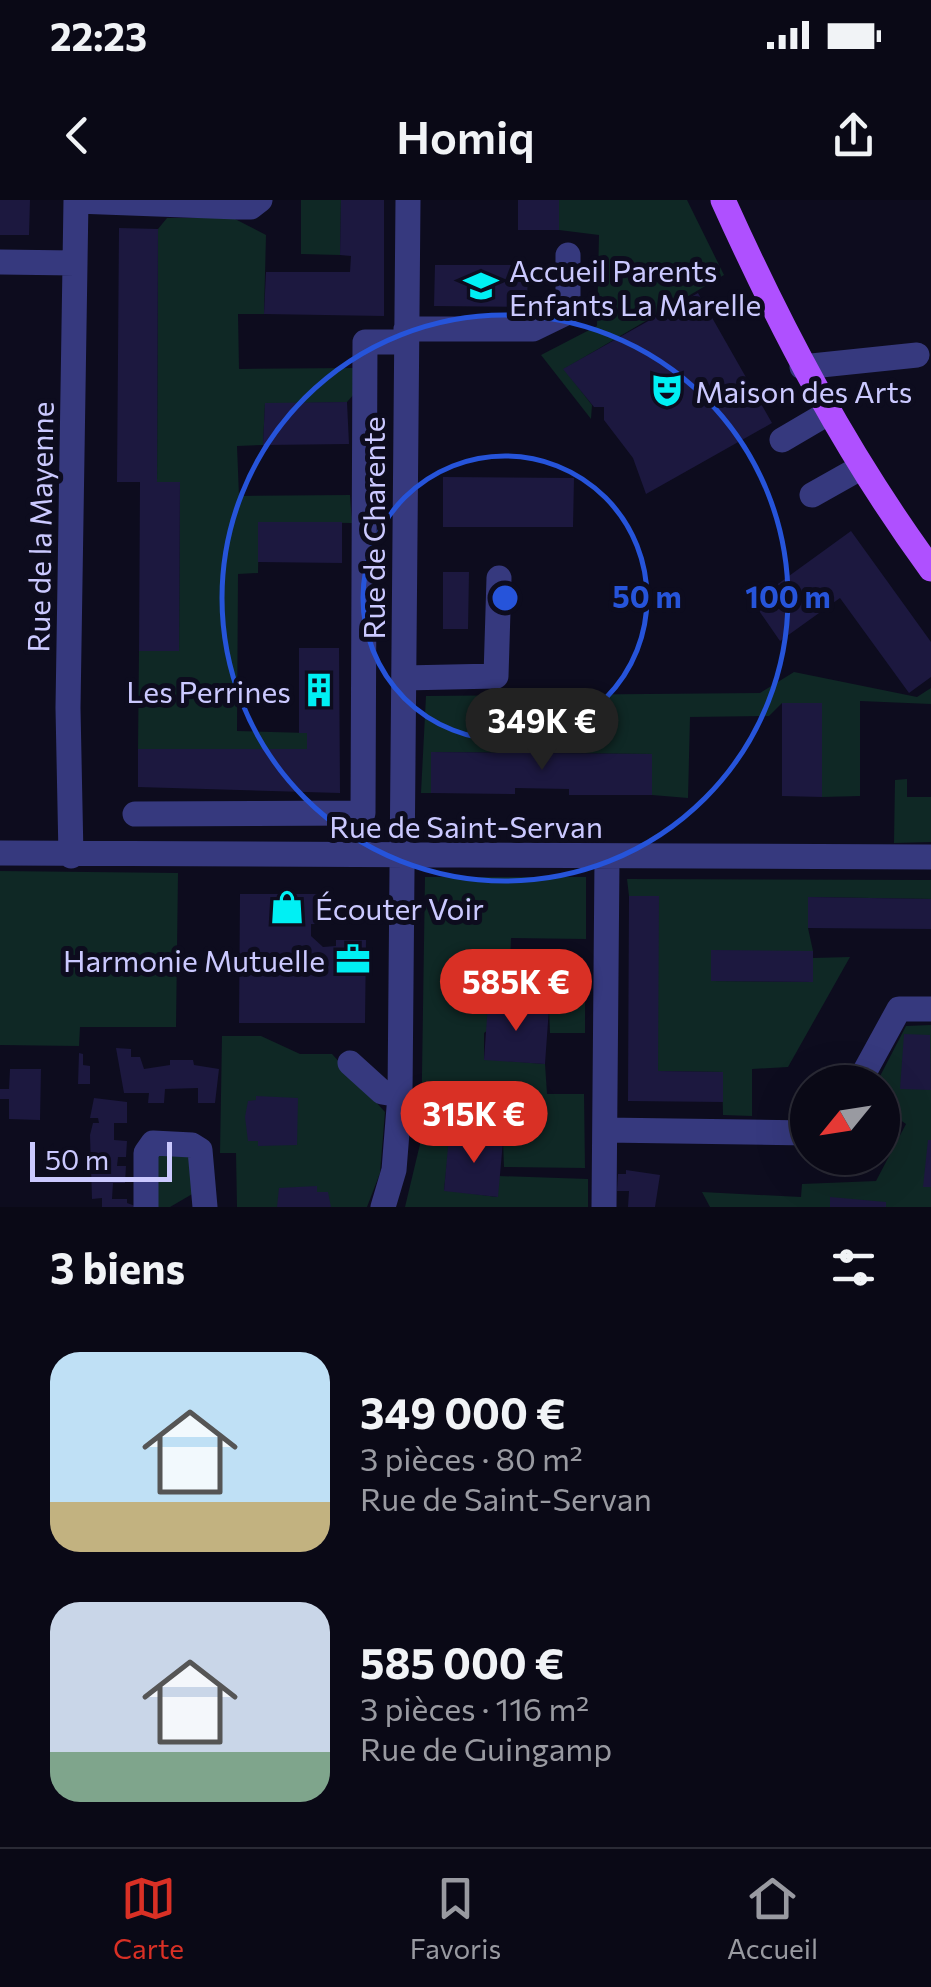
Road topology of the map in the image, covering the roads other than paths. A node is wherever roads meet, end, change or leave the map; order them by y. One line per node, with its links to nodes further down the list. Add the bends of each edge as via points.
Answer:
1 (76, 200): 5 (street); 8 (street, Rue de la Mayenne)
2 (260, 200): 5 (street, via 251,207)
3 (408, 200): 9 (street, Rue de Charente)
4 (723, 200): 11 (main road)
5 (125, 201)
6 (568, 254): 9 (street, via 568,312 534,329)
7 (0, 262): 8 (street)
8 (75, 263): 21 (street, Rue de la Mayenne)
9 (406, 335): 18 (street, Rue de Charente); 19 (street, via 365,342 362,813)
10 (917, 354): 11 (street)
11 (802, 367): 12 (main road)
12 (828, 414): 13 (street); 14 (main road)
13 (782, 440)
14 (860, 468): 15 (street); 16 (main road)
15 (812, 495)
16 (931, 569)
17 (499, 578): 18 (street, via 496,676)
18 (404, 678): 22 (street, Rue de Charente)
19 (135, 814)
20 (0, 853): 21 (street, Rue de Saint-Servan)
21 (72, 856): 22 (street, Rue de Saint-Servan)
22 (404, 857): 24 (street, Rue de Saint-Servan); 28 (street, Rue de Charente)
23 (931, 857): 24 (street, Rue de Saint-Servan)
24 (607, 859): 29 (street)
25 (931, 1009): 27 (street, via 899,1009)
26 (350, 1062): 28 (street, via 382,1092)
27 (869, 1065)
28 (400, 1094): 33 (street, Rue de Charente, via 394,1170)
29 (605, 1130): 30 (street); 34 (street)
30 (790, 1133)
31 (146, 1207): 32 (street, via 146,1153 153,1143 200,1150)
32 (205, 1207)
33 (383, 1207)
34 (604, 1207)

